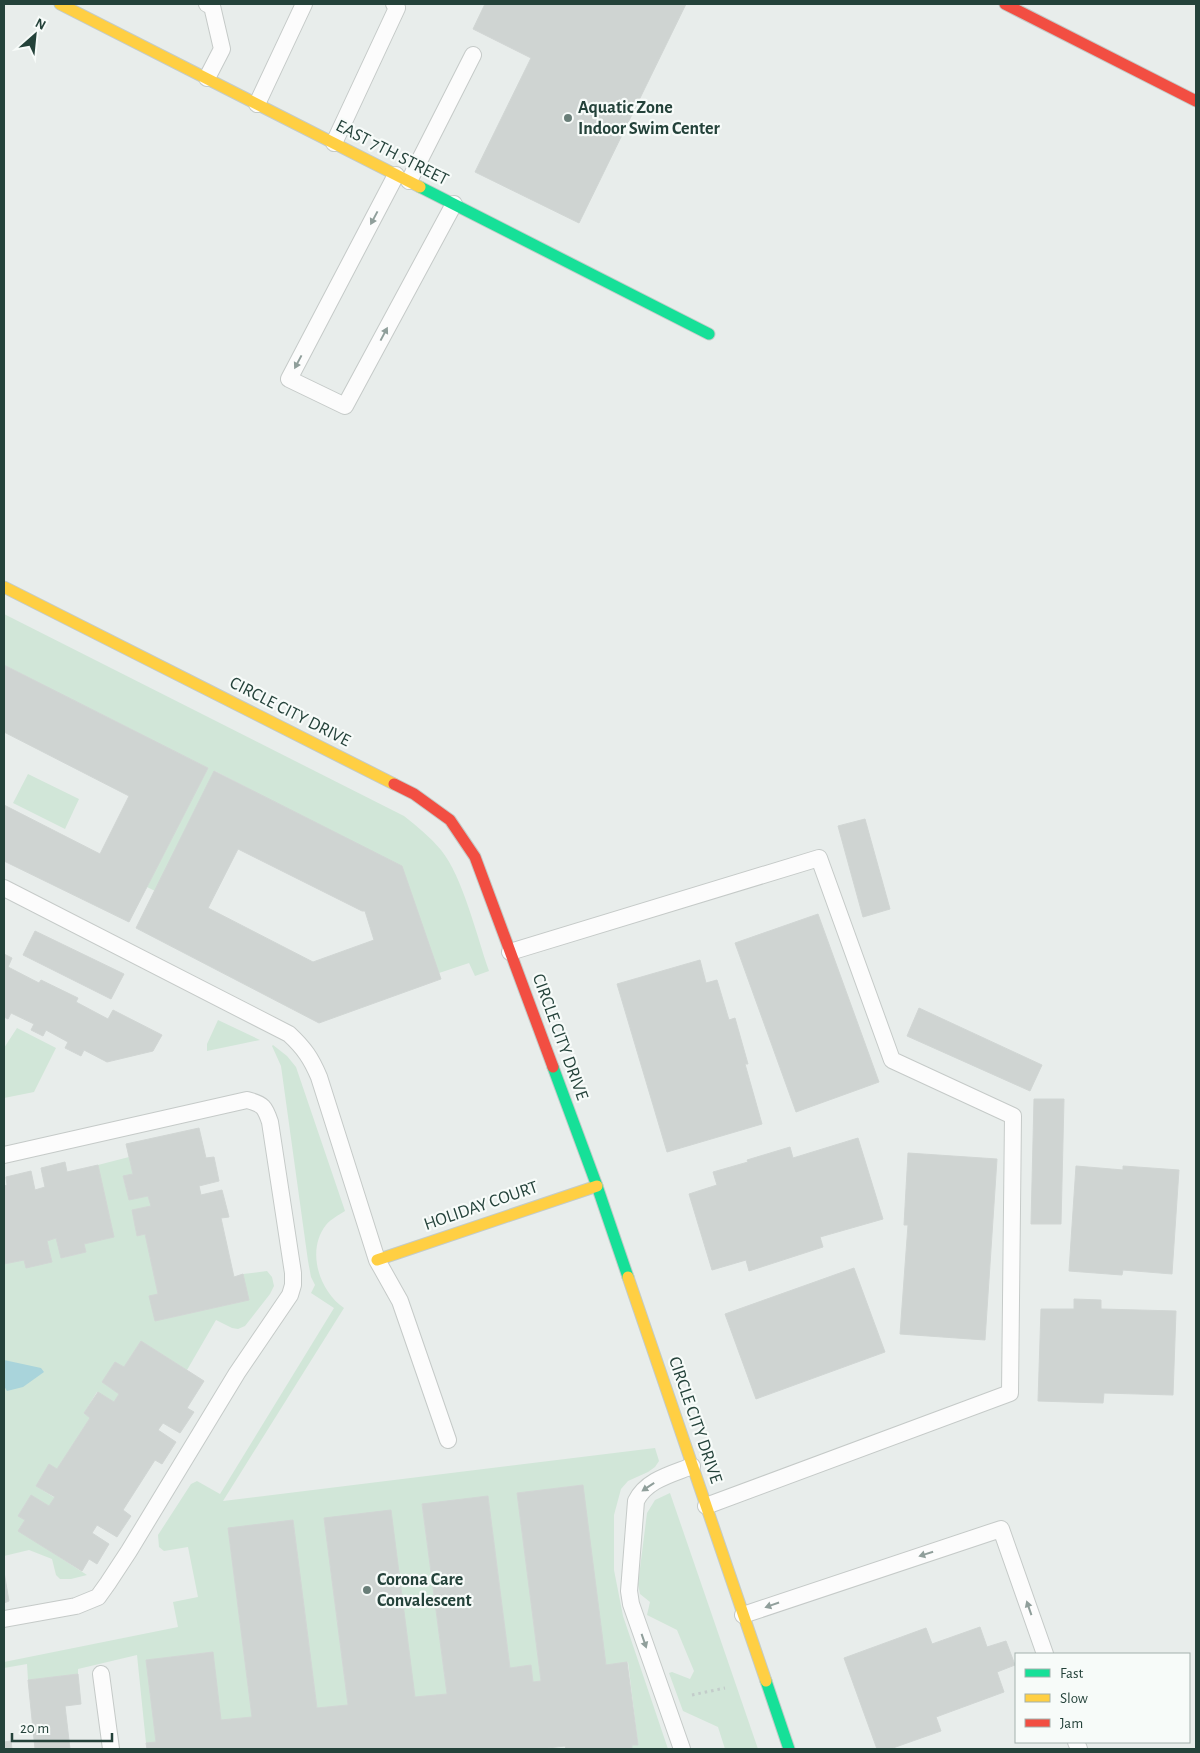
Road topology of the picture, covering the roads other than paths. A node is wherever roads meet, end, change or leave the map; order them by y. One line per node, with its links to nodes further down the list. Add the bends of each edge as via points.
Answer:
1 (60, 4): 7 (street, EAST 7TH STREET)
2 (207, 4): 7 (lane, via 212,6 222,49)
3 (304, 4): 9 (lane)
4 (1005, 4): 8 (street)
5 (399, 5): 10 (lane)
6 (473, 56): 11 (lane)
7 (207, 78): 9 (street, EAST 7TH STREET)
8 (1196, 101)
9 (256, 104): 10 (street, EAST 7TH STREET)
10 (334, 143): 11 (street, EAST 7TH STREET)
11 (402, 178): 12 (street, EAST 7TH STREET); 12 (lane, one-way to 12, via 289,379 345,406)
12 (454, 204): 13 (street, EAST 7TH STREET)
13 (709, 334)
14 (4, 587): 16 (street, CIRCLE CITY DRIVE, via 414,794 450,820 475,857)
15 (4, 888): 19 (lane, via 289,1034 304,1048 319,1077)
16 (510, 952): 18 (street, CIRCLE CITY DRIVE); 22 (lane, via 819,858 892,1060 1013,1116 1010,1393)
17 (4, 1155): 24 (lane, via 247,1100 258,1102 265,1108 270,1122 293,1285 290,1295 98,1596 76,1606)
18 (597, 1186): 19 (street, HOLIDAY COURT); 21 (street, CIRCLE CITY DRIVE)
19 (377, 1260): 20 (lane, via 400,1301)
20 (448, 1440)
21 (692, 1466): 22 (street, CIRCLE CITY DRIVE); 28 (lane, one-way to 28, via 640,1492 636,1501 629,1591)
22 (706, 1506): 23 (street, CIRCLE CITY DRIVE)
23 (743, 1615): 25 (lane, one-way to 23, via 1001,1529); 29 (street, CIRCLE CITY DRIVE)
24 (4, 1619)
25 (1045, 1653)
26 (101, 1674): 27 (lane)
27 (111, 1749)
28 (682, 1749)
29 (789, 1749)

